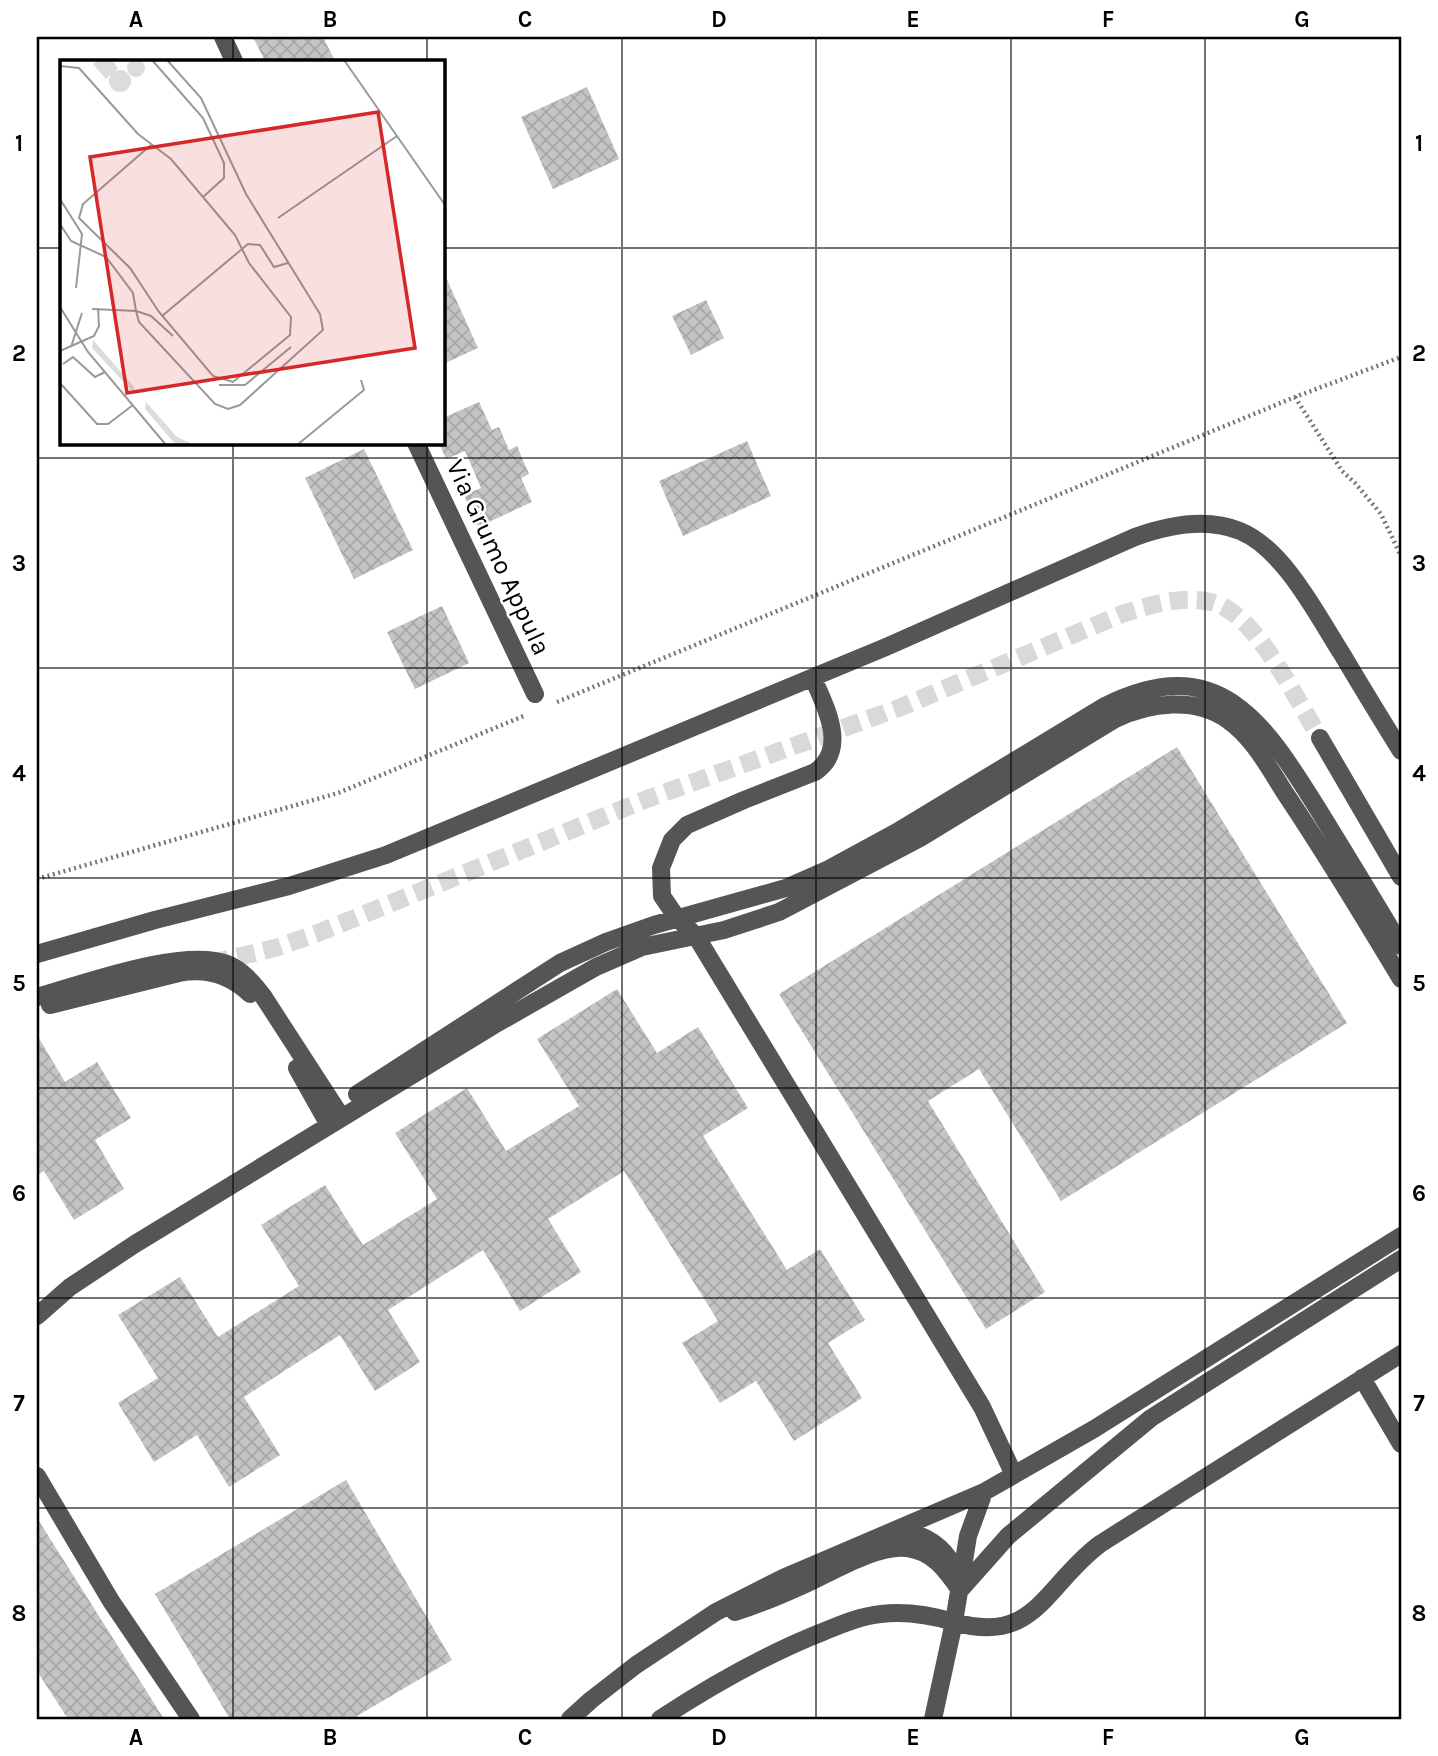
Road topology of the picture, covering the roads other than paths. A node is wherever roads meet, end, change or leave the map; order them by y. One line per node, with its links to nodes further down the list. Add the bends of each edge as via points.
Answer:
1 (223, 37): 2 (street)
2 (234, 60)
3 (416, 444): 5 (street, Via Grumo Appula)
4 (813, 678): 7 (street, via 1135,537 1175,526 1220,526 1256,540 1286,570); 9 (street, via 833,730 828,758 815,772 677,833 665,854 660,877 662,896); 12 (street, via 366,862)
5 (538, 705)
6 (1320, 738): 8 (street)
7 (1401, 751)
8 (1401, 877)
9 (677, 918): 10 (street); 11 (street, via 786,888 829,869 1105,706 1145,690 1171,686 1218,694 1260,724 1285,756); 16 (street, via 606,942 547,970)
10 (696, 936): 13 (street, via 758,920 803,901 920,838 1115,719 1169,705 1218,714 1245,736); 16 (street, via 642,947 606,962); 25 (street, via 982,1408)
11 (1401, 946)
12 (37, 954)
13 (1401, 979)
14 (37, 997): 16 (street, via 184,959 229,965 264,996)
15 (37, 1009): 16 (street, via 178,973 219,975 245,989 262,1008)
16 (332, 1117): 19 (street, via 125,1236); 20 (street, via 71,1287)
17 (1401, 1236): 25 (street, via 1094,1430)
18 (1401, 1259): 28 (street, via 1151,1418 1008,1536)
19 (37, 1306)
20 (37, 1317)
21 (1401, 1354): 22 (street)
22 (1362, 1378): 23 (street); 29 (street, via 1100,1544 1014,1624 995,1629)
23 (1401, 1444)
24 (37, 1475): 31 (street, via 111,1601)
25 (1014, 1475): 26 (street)
26 (984, 1492): 27 (street); 28 (street, via 968,1536)
27 (893, 1531): 28 (street, via 924,1537 942,1550); 30 (street, via 758,1590)
28 (960, 1590): 29 (street); 30 (street, via 930,1555 895,1548 753,1606)
29 (954, 1622): 33 (street, via 899,1612 845,1623 760,1660); 34 (street)
30 (698, 1623): 32 (street, via 625,1673)
31 (191, 1719)
32 (570, 1719)
33 (660, 1719)
34 (933, 1719)

